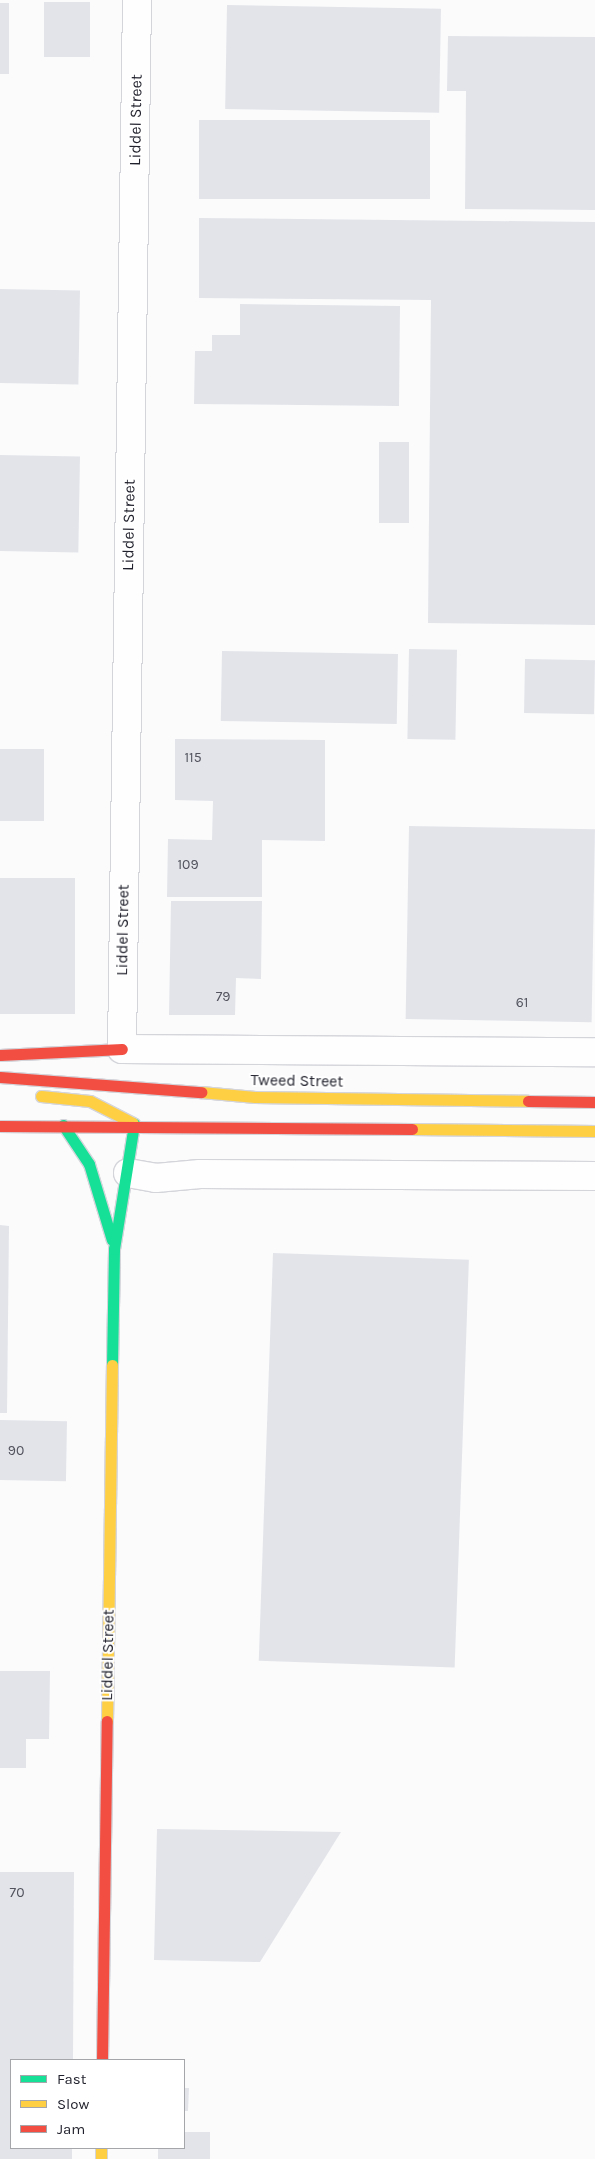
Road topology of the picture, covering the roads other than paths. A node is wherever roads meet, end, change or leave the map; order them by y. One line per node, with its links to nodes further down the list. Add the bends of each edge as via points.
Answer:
1 (138, 0): 2 (street, Liddel Street)
2 (122, 1049): 3 (street); 4 (main road)
3 (595, 1052)
4 (0, 1056)
5 (0, 1077): 7 (main road, Tweed Street, via 314,1098)
6 (26, 1095): 8 (main road, via 90,1101)
7 (595, 1102)
8 (134, 1124): 9 (main road); 11 (main road); 12 (main road, Liddel Street)
9 (63, 1125): 10 (main road); 14 (main road, Liddel Street, via 89,1164)
10 (0, 1126)
11 (595, 1131)
12 (128, 1174): 13 (street, via 156,1178 200,1174); 14 (main road, Liddel Street)
13 (595, 1176)
14 (114, 1249): 15 (main road, Liddel Street)
15 (102, 2059)

